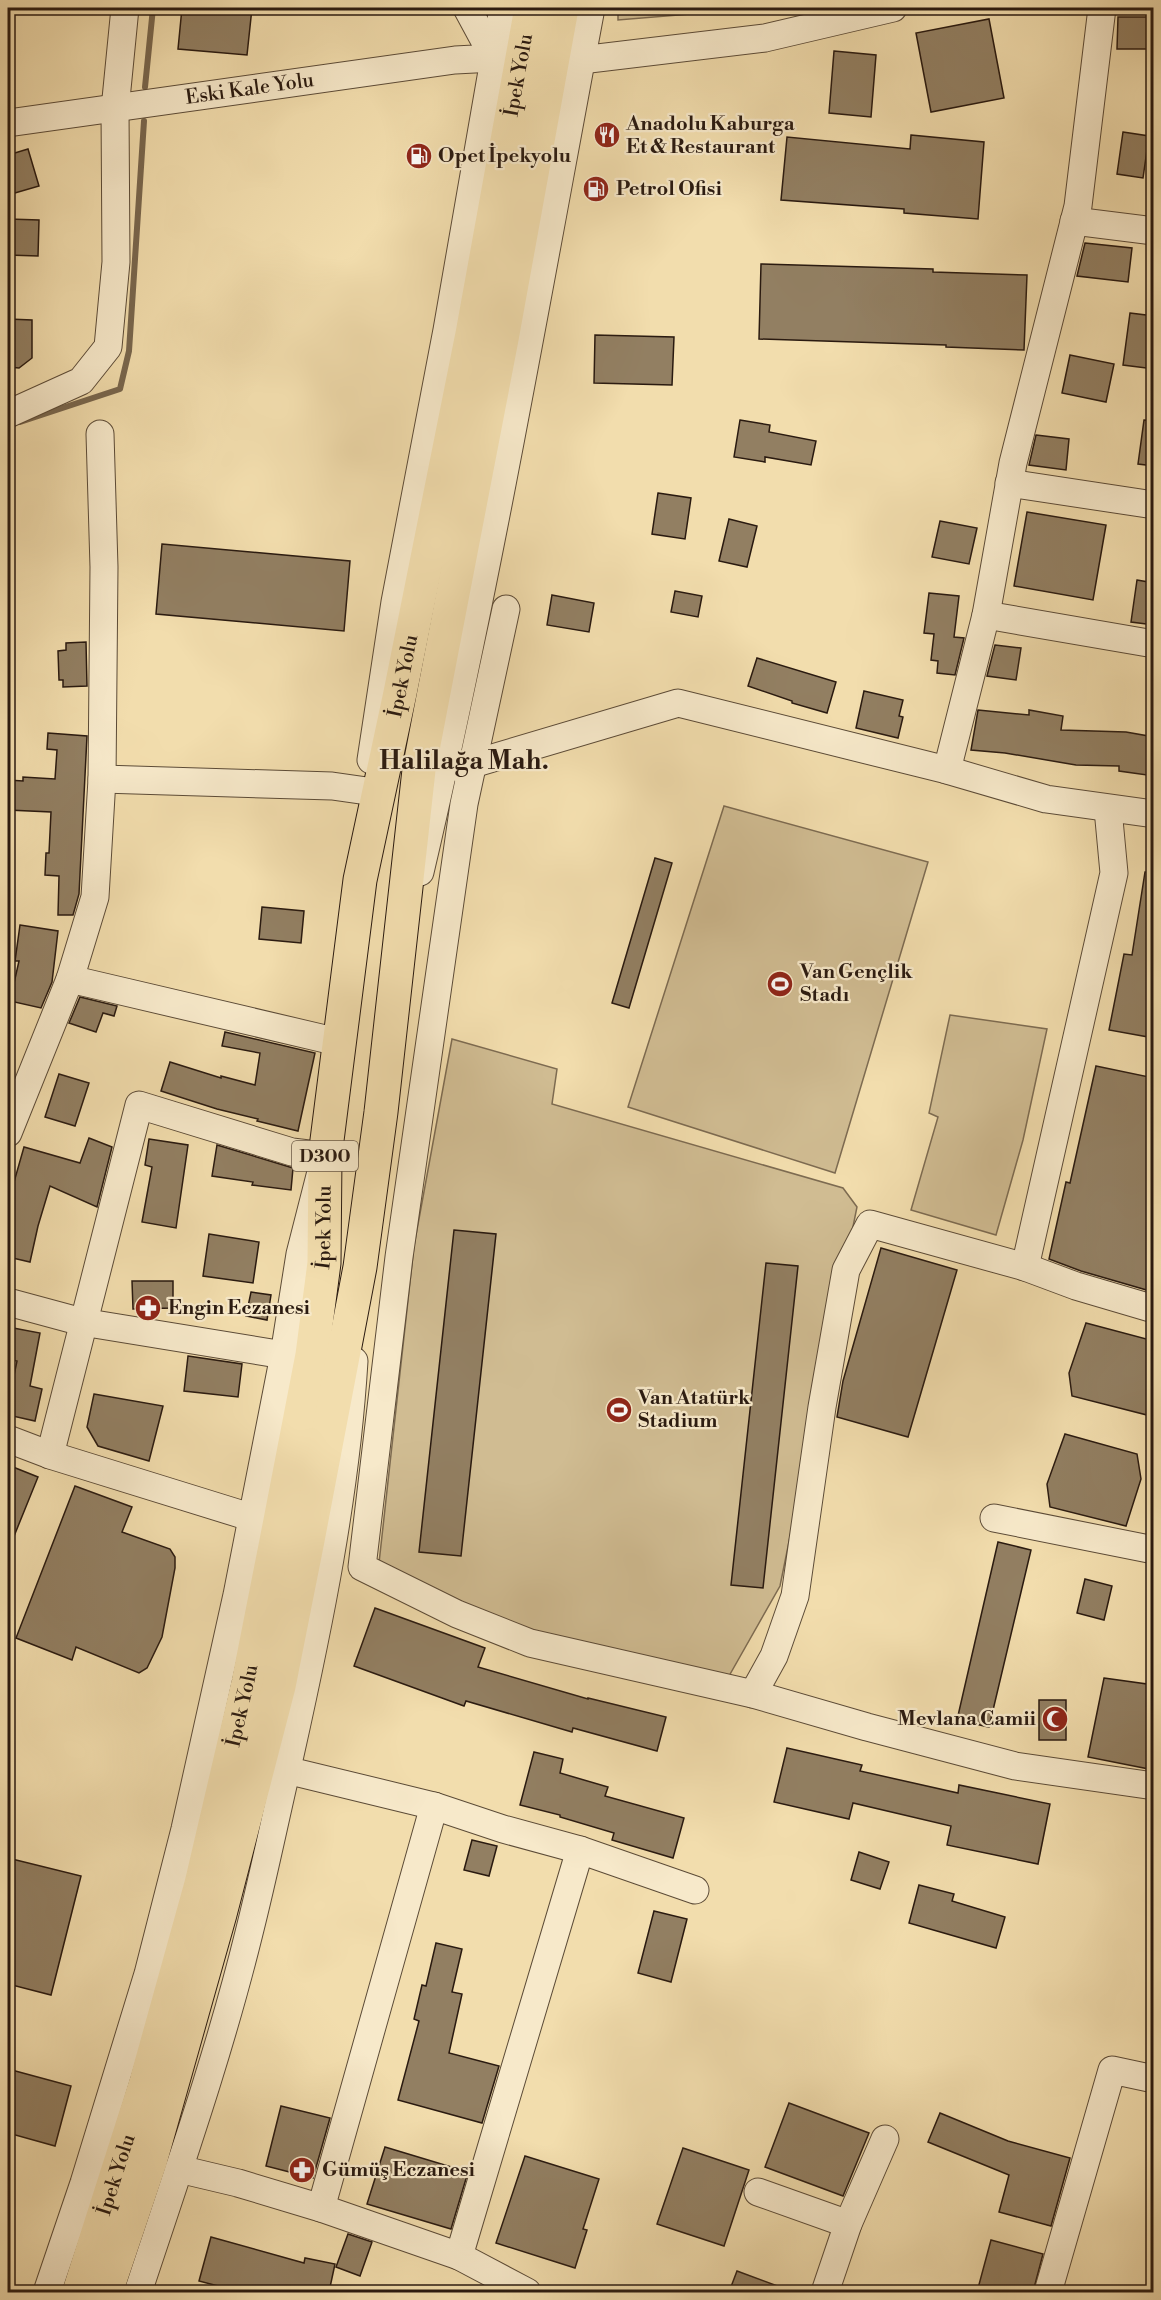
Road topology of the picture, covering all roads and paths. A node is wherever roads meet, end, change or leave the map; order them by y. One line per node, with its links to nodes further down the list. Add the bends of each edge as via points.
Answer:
1 (125, 8): 11 (street)
2 (503, 8): 9 (street)
3 (531, 8): 29 (highway, İpek Yolu / D300, via 472,334)
4 (562, 8): 30 (highway, İpek Yolu / D300, via 419,770)
5 (591, 8): 10 (street)
6 (893, 8): 10 (street, via 765,38)
7 (1102, 8): 13 (street)
8 (476, 15): 9 (street)
9 (494, 58): 11 (street, Eski Kale Yolu, via 455,60); 26 (street, via 395,602)
10 (581, 60): 24 (street, via 529,345)
11 (115, 108): 12 (street, Eski Kale Yolu); 15 (street, via 116,262 108,347 81,381)
12 (8, 123)
13 (1074, 221): 14 (street); 17 (street)
14 (1154, 231)
15 (8, 414)
16 (100, 434): 25 (street, via 104,567)
17 (1009, 483): 18 (street); 20 (street)
18 (1154, 505)
19 (506, 609): 22 (street)
20 (986, 615): 21 (street); 23 (street)
21 (1154, 644)
22 (473, 764): 23 (street, via 678,703); 24 (street); 46 (street, via 399,1257 362,1568 457,1614 530,1643)
23 (947, 770): 27 (street, via 1046,799)
24 (443, 773): 30 (street)
25 (102, 779): 26 (street, via 332,786); 31 (street, via 95,897)
26 (367, 791): 29 (street)
27 (1108, 809): 28 (street); 36 (street, via 1114,873)
28 (1154, 814)
29 (360, 879): 32 (highway, İpek Yolu / D300)
30 (397, 969): 35 (highway, İpek Yolu / D300)
31 (70, 979): 32 (street); 33 (street)
32 (338, 1042): 34 (highway, İpek Yolu / D300)
33 (8, 1133)
34 (325, 1156): 39 (street, via 292,1152 139,1106); 40 (street, via 300,1254); 60 (highway, İpek Yolu / D300, via 324,1263 312,1355 248,1683 201,1884 147,2082)
35 (360, 1267): 47 (street, via 351,1408 331,1551); 61 (highway, İpek Yolu / D300, via 279,1686 260,1765 150,2162)
36 (1025, 1267): 38 (street); 46 (street, via 870,1224 846,1270 795,1596 774,1656)
37 (8, 1302): 39 (street)
38 (1154, 1309)
39 (82, 1322): 40 (street); 42 (street)
40 (284, 1355): 43 (street)
41 (8, 1439): 42 (street)
42 (50, 1455): 43 (street)
43 (250, 1517): 59 (street, via 237,1595 185,1829 148,1974)
44 (994, 1518): 45 (street)
45 (1154, 1550)
46 (753, 1694): 48 (street, via 1015,1766)
47 (286, 1770): 49 (street); 54 (street, via 249,1934)
48 (1154, 1786)
49 (434, 1806): 50 (street); 56 (street)
50 (580, 1850): 51 (street); 58 (street)
51 (695, 1890)
52 (1154, 2079): 65 (street, via 1113,2070)
53 (885, 2139): 57 (street)
54 (179, 2169): 56 (street); 62 (street)
55 (758, 2192): 57 (street)
56 (321, 2208): 58 (street)
57 (848, 2224): 64 (street)
58 (459, 2256): 63 (street)
59 (47, 2292)
60 (79, 2292)
61 (106, 2292)
62 (138, 2292)
63 (527, 2292)
64 (825, 2292)
65 (1048, 2292)

